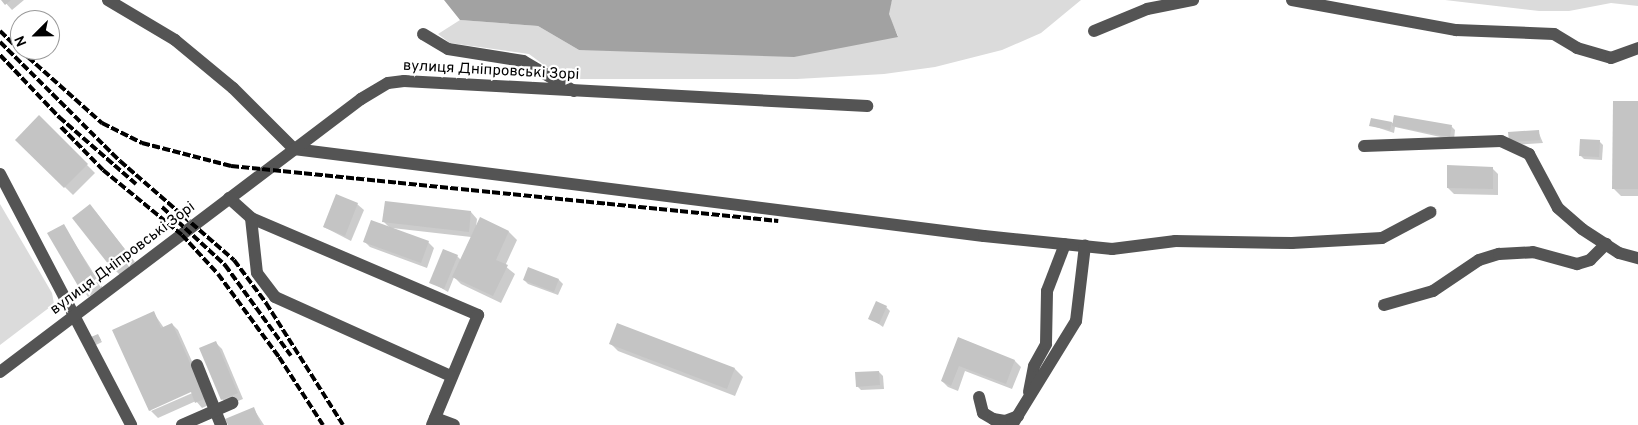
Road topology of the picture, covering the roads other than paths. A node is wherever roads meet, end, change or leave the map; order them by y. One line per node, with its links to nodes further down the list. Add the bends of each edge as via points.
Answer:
1 (108, 0): 10 (street, via 175,40 233,88)
2 (1193, 0): 4 (street, via 1147,9)
3 (1292, 0): 6 (street, via 1456,30 1554,34 1577,48 1611,58)
4 (1094, 31)
5 (423, 34): 7 (street, via 448,49 523,60)
6 (1638, 48)
7 (574, 91): 8 (street, вулиця Дніпровські Зорі); 10 (street, вулиця Дніпровські Зорі, via 404,81 388,84 361,99)
8 (866, 106)
9 (1364, 146): 16 (street, via 1501,141 1529,154 1558,208)
10 (294, 149): 12 (street, вулиця Дніпровські Зорі); 15 (street)
11 (0, 174): 20 (street)
12 (229, 198): 14 (street); 20 (street, вулиця Дніпровські Зорі)
13 (1431, 212): 17 (street, via 1382,238 1292,243 1175,241 1112,249)
14 (251, 218): 23 (street, via 257,273 275,297); 23 (street, via 478,315)
15 (1065, 244): 17 (street); 25 (street, via 1047,291 1046,344 1034,366)
16 (1606, 244): 18 (street, via 1619,253); 19 (street, via 1590,260 1577,264 1533,252 1499,254 1479,260 1433,291)
17 (1085, 246): 25 (street, via 1076,321)
18 (1638, 258)
19 (1384, 305)
20 (75, 317): 22 (street, вулиця Дніпровські Зорі); 30 (street)
21 (196, 365): 27 (street)
22 (0, 372)
23 (451, 376): 29 (street)
24 (979, 397): 28 (street, via 983,412 993,419)
25 (1027, 402): 28 (street)
26 (232, 403): 27 (street)
27 (216, 410): 31 (street); 32 (street)
28 (1015, 420)
29 (434, 421): 33 (street)
30 (131, 425)
31 (182, 425)
32 (221, 425)
33 (454, 425)

